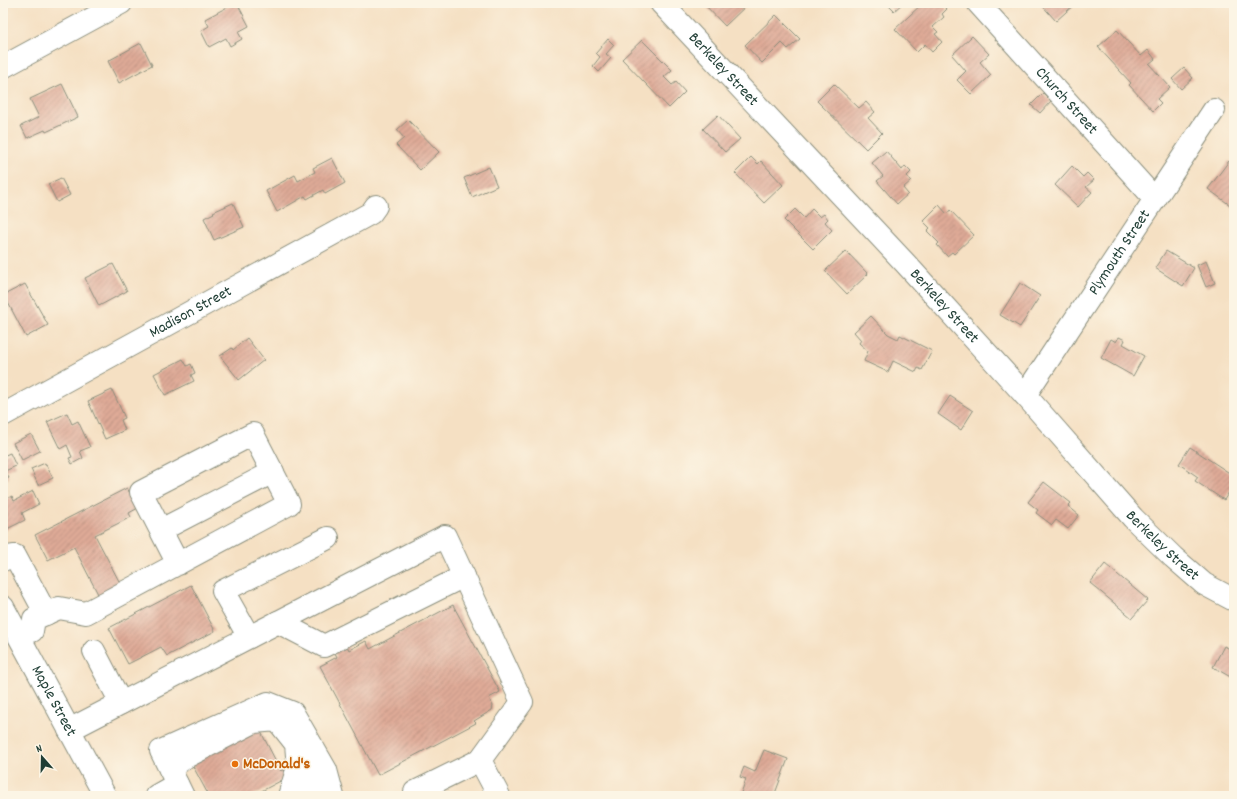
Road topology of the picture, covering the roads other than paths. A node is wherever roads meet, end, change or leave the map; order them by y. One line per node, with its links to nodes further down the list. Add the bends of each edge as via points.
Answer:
1 (121, 3): 4 (street)
2 (660, 3): 8 (street, Berkeley Street, via 906,264)
3 (978, 3): 6 (street, Church Street)
4 (3, 67)
5 (1214, 110): 6 (street, Plymouth Street)
6 (1155, 199): 8 (street, Plymouth Street)
7 (376, 206): 9 (street, Madison Street, via 371,213)
8 (1025, 395): 16 (street, Berkeley Street, via 1133,518 1204,584)
9 (3, 415)
10 (273, 472): 11 (street); 11 (street, via 253,434 141,492); 14 (street, via 289,504)
11 (161, 530): 14 (street)
12 (328, 538): 22 (street, via 223,591)
13 (3, 560): 19 (street, via 15,556)
14 (178, 564): 18 (street, via 86,613)
15 (464, 576): 20 (street, via 324,646); 20 (street, via 445,536); 27 (street, via 522,702)
16 (1234, 600)
17 (3, 607): 21 (street, Maple Street)
18 (71, 611): 19 (street, via 59,608); 21 (street, via 64,621 38,634)
19 (46, 614): 21 (street, via 34,619)
20 (278, 622): 22 (street)
21 (26, 634): 25 (street, Maple Street)
22 (249, 637): 24 (street)
23 (94, 651): 24 (street)
24 (121, 703): 25 (street)
25 (69, 730): 30 (street, Maple Street)
26 (296, 744): 28 (street, via 278,720 254,722 186,757); 32 (street, via 298,767); 33 (street, via 314,774)
27 (480, 760): 29 (street); 35 (street)
28 (176, 783): 31 (street); 34 (street, via 161,751 268,703 293,713 326,770)
29 (415, 792)
30 (105, 796)
31 (156, 796)
32 (289, 796)
33 (309, 796)
34 (333, 796)
35 (499, 796)

